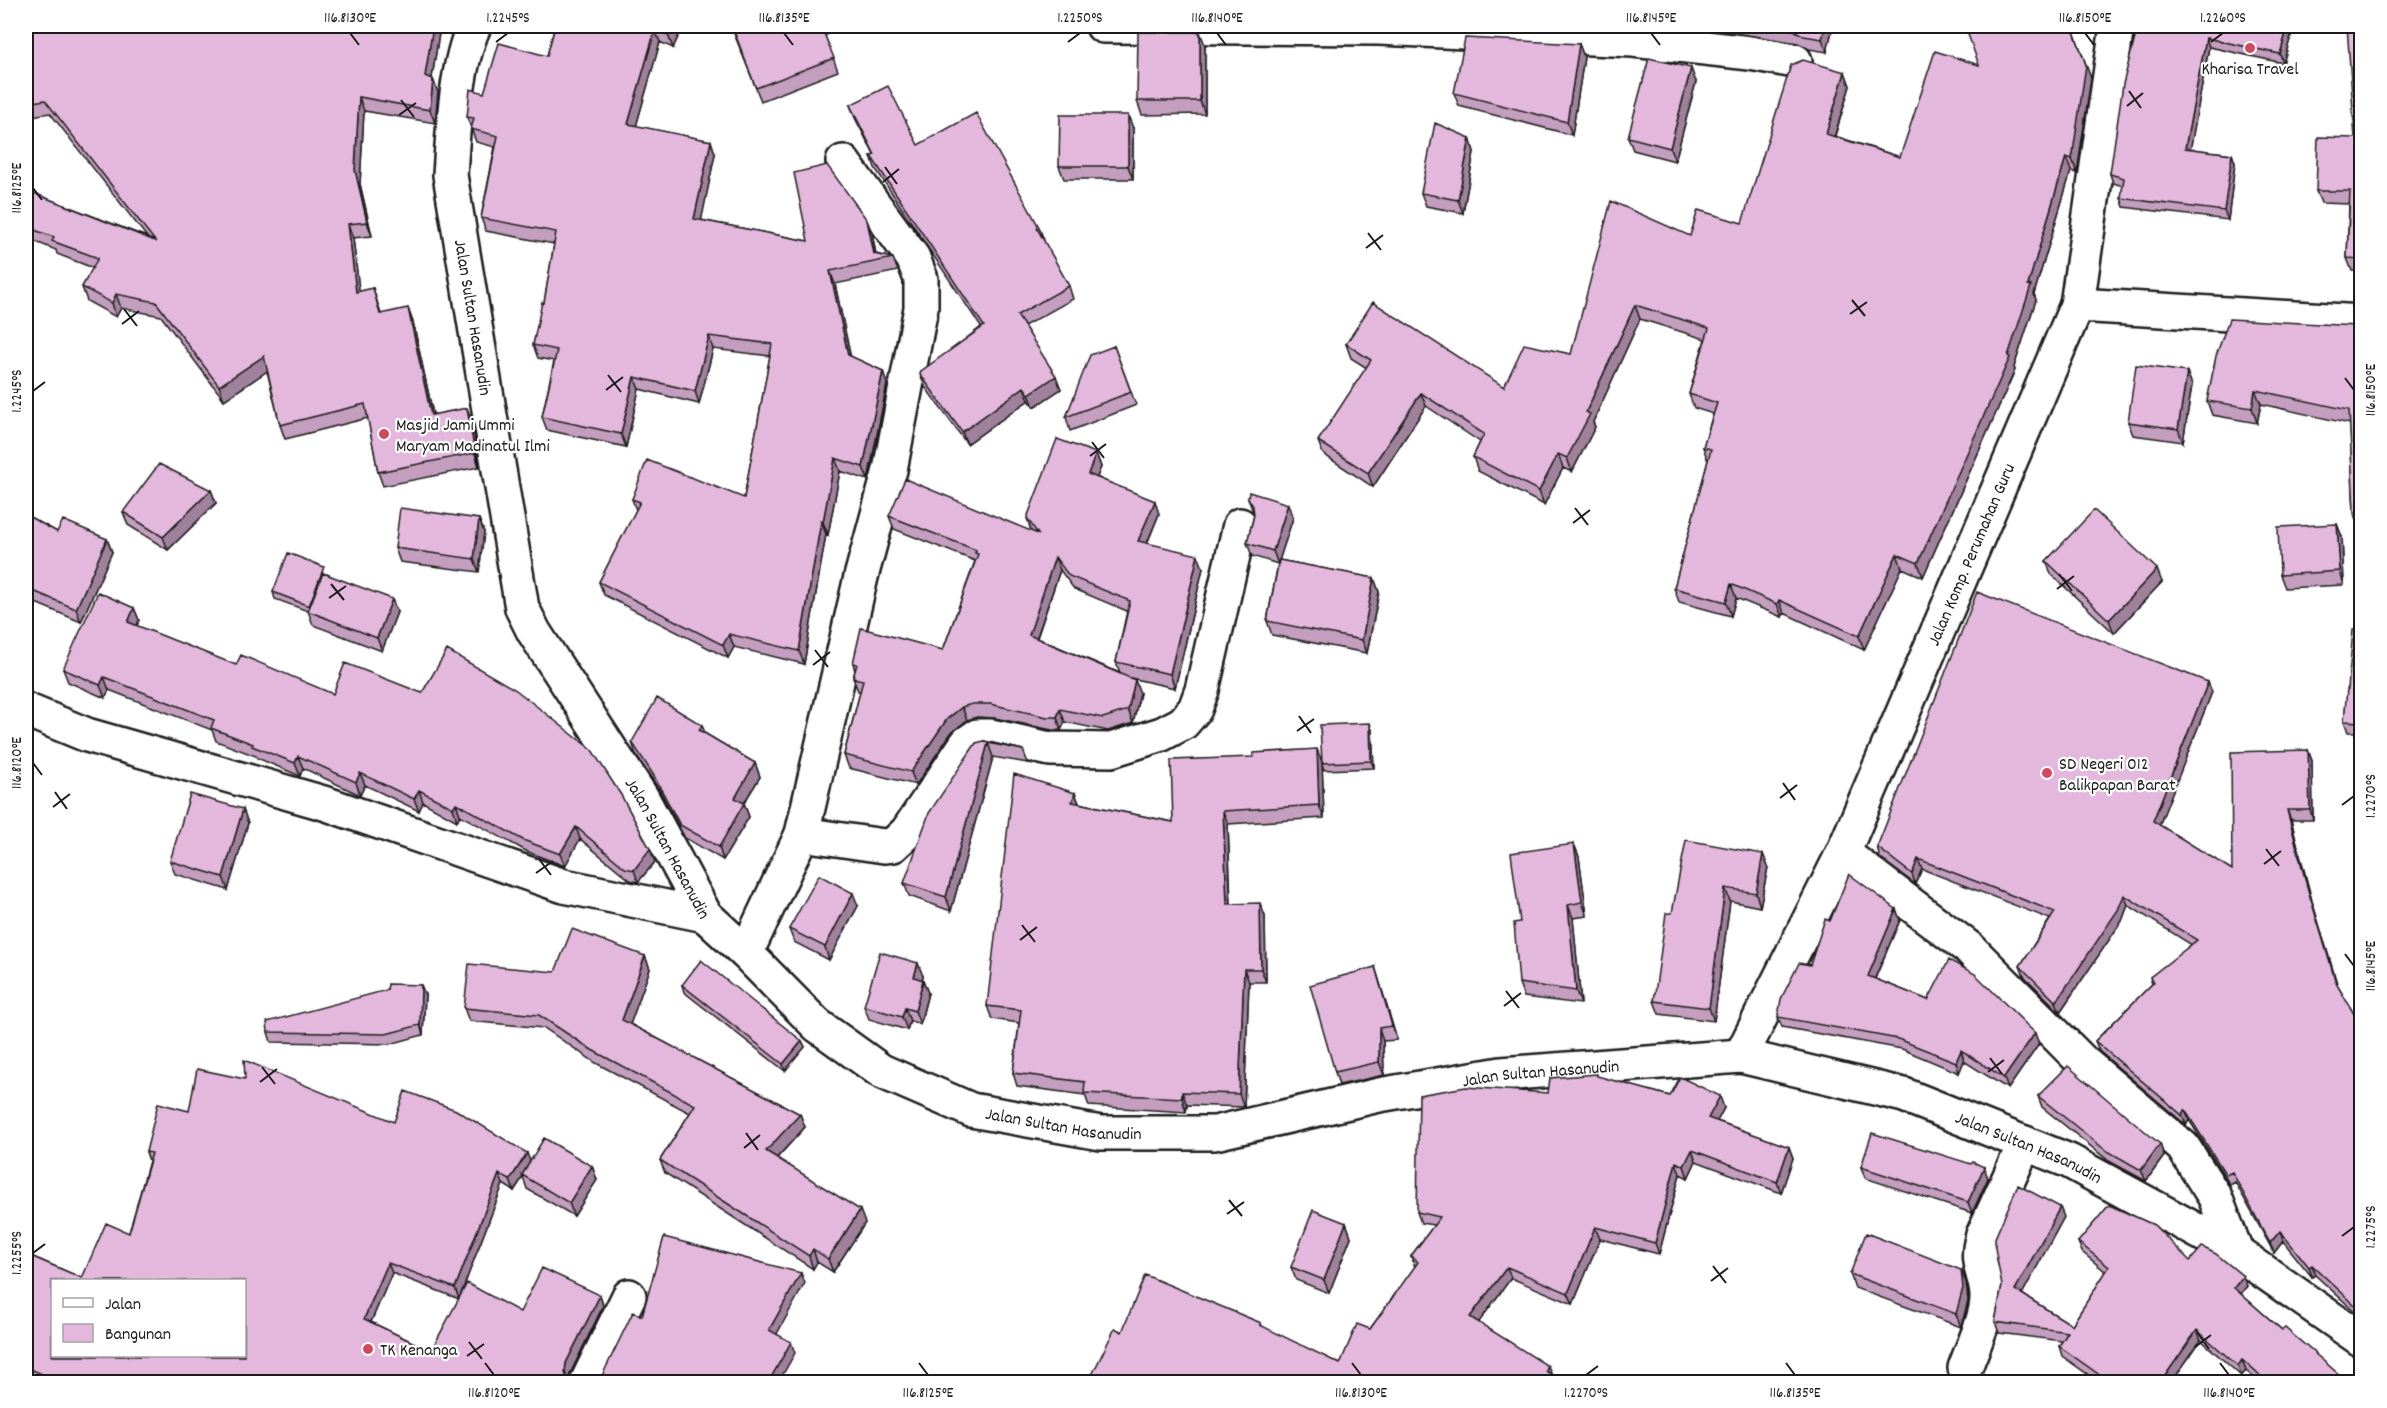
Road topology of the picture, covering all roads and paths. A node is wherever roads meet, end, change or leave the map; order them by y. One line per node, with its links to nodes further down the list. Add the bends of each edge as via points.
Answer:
1 (474, 26): 13 (street, Jalan Sultan Hasanudin, via 467,41 454,116 450,175 522,608 642,798)
2 (1103, 26): 4 (street)
3 (2117, 26): 7 (street, Jalan Komp. Perumahan Guru)
4 (1458, 29): 5 (street, via 1633,40)
5 (1795, 61)
6 (843, 162): 11 (street, via 913,258 921,279 921,308 890,470 861,577)
7 (2077, 305): 8 (street); 12 (street, Jalan Komp. Perumahan Guru)
8 (2361, 322)
9 (1240, 525): 11 (street, via 1202,690 1195,709 1183,723 1111,750 1050,749 977,736 967,743 907,832 893,845)
10 (26, 710): 13 (street, via 87,735 327,804 564,886)
11 (802, 834): 14 (street)
12 (1843, 853): 15 (street, Jalan Komp. Perumahan Guru); 17 (street, via 1970,949 2083,1062 2183,1147 2215,1197)
13 (705, 915): 14 (street, Jalan Sultan Hasanudin)
14 (746, 953): 15 (street, Jalan Sultan Hasanudin, via 817,1025 881,1071 971,1110 1101,1134 1215,1133 1379,1095 1501,1074)
15 (1741, 1056): 16 (street, Jalan Sultan Hasanudin, via 1904,1095)
16 (2025, 1143): 17 (street, Jalan Sultan Hasanudin, via 2069,1161); 20 (street, via 1979,1247 1987,1298)
17 (2236, 1252): 19 (street, Jalan Sultan Hasanudin)
18 (629, 1296): 21 (street)
19 (2361, 1341)
20 (1965, 1368)
21 (587, 1383)

